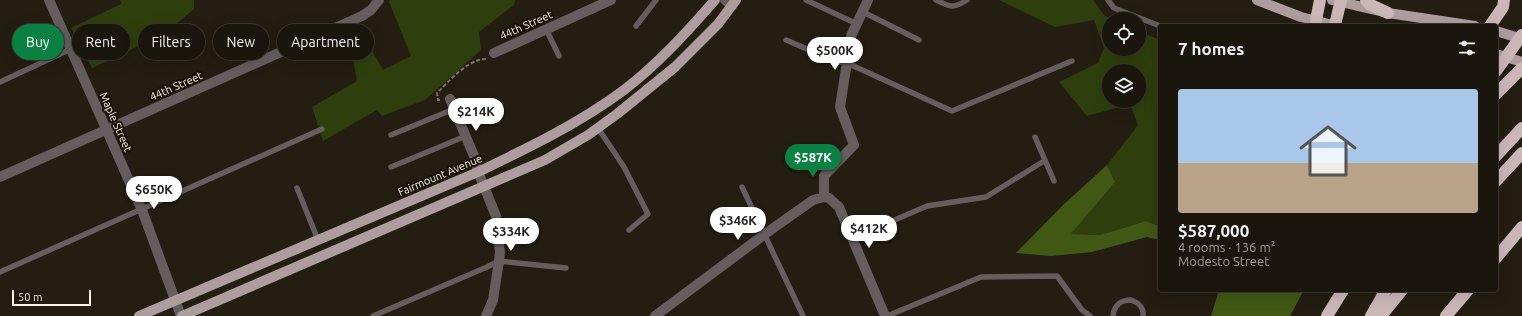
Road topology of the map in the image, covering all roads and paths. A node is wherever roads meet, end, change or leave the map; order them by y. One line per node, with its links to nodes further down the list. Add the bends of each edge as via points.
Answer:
1 (49, 0): 33 (street, Maple Street)
2 (379, 0): 49 (street, 44th Street, via 362,16)
3 (612, 0): 27 (street, 44th Street)
4 (656, 0): 26 (lane)
5 (715, 0): 57 (main road, Fairmount Avenue, via 658,61 624,90 528,148)
6 (806, 0): 20 (lane)
7 (868, 0): 17 (street)
8 (936, 0): 9 (lane, via 948,7 958,6)
9 (967, 0)
10 (1108, 0): 25 (lane, via 1114,8)
11 (1257, 0): 19 (main road)
12 (1320, 0): 19 (highway)
13 (1366, 0): 18 (highway)
14 (1337, 1): 18 (main road); 22 (highway)
15 (731, 2): 46 (main road, via 718,24 675,67)
16 (1504, 4): 24 (highway)
17 (863, 12): 20 (street); 32 (lane)
18 (1388, 13): 23 (main road)
19 (1316, 20): 21 (main road)
20 (857, 24): 39 (street, via 851,36)
21 (1329, 24)
22 (1336, 24)
23 (1462, 24)
24 (1491, 24)
25 (1158, 25)
26 (636, 26)
27 (546, 29): 34 (street, 44th Street); 36 (lane)
28 (1498, 32): 30 (main road)
29 (1522, 35): 40 (highway)
30 (1522, 39)
31 (786, 40): 39 (lane, via 834,61)
32 (919, 40)
33 (71, 49): 42 (lane); 49 (street, Maple Street)
34 (494, 53): 44 (path, via 490,59 480,59 458,72 437,94 438,100)
35 (1498, 55): 38 (main road)
36 (559, 56)
37 (1072, 61): 39 (lane, via 952,110)
38 (1522, 62)
39 (847, 63): 64 (street, via 840,107 854,145 824,176)
40 (1498, 68)
41 (1522, 68): 43 (highway)
42 (0, 82)
43 (1500, 91)
44 (450, 99): 45 (street)
45 (454, 109): 50 (lane); 51 (street)
46 (598, 128): 61 (main road, via 545,160); 67 (lane, via 624,167 648,214)
47 (1522, 128): 54 (highway)
48 (322, 129): 65 (lane)
49 (106, 130): 58 (street, 44th Street); 65 (street, Maple Street)
50 (391, 135)
51 (466, 136): 56 (lane); 57 (street)
52 (1035, 137): 55 (lane)
53 (1522, 153): 59 (highway)
54 (1498, 154)
55 (1044, 161): 60 (lane); 69 (lane, via 986,197 927,206)
56 (391, 167)
57 (478, 172): 61 (street); 70 (main road, Fairmount Avenue)
58 (0, 177)
59 (1498, 179)
60 (1054, 181)
61 (484, 187): 72 (street, via 496,216); 82 (main road)
62 (742, 187): 68 (lane)
63 (297, 188): 70 (lane)
64 (826, 197): 68 (street, via 813,200); 69 (street, via 839,207)
65 (142, 210): 74 (lane); 80 (street, Maple Street)
66 (1522, 227): 71 (highway)
67 (629, 230)
68 (765, 234): 85 (street); 86 (lane)
69 (853, 238): 87 (street)
70 (318, 240): 80 (main road, Fairmount Avenue)
71 (1498, 256)
72 (499, 260): 73 (lane); 83 (lane, via 491,266); 84 (street, via 493,300)
73 (566, 268)
74 (0, 272)
75 (1332, 292): 91 (highway)
76 (1342, 292): 91 (highway)
77 (1385, 292): 92 (highway)
78 (1400, 292): 93 (highway)
79 (1466, 292): 94 (highway)
80 (175, 301): 81 (main road, Fairmount Avenue); 82 (street, Maple Street)
81 (139, 316)
82 (182, 316)
83 (373, 316)
84 (486, 316)
85 (655, 316)
86 (803, 316)
87 (886, 316): 88 (lane, via 981,277 1057,276 1082,310)
88 (1090, 316)
89 (1114, 316): 90 (lane, via 1114,309 1121,301 1131,300 1140,305)
90 (1144, 316)
91 (1327, 316)
92 (1371, 316)
93 (1381, 316)
94 (1446, 316)

